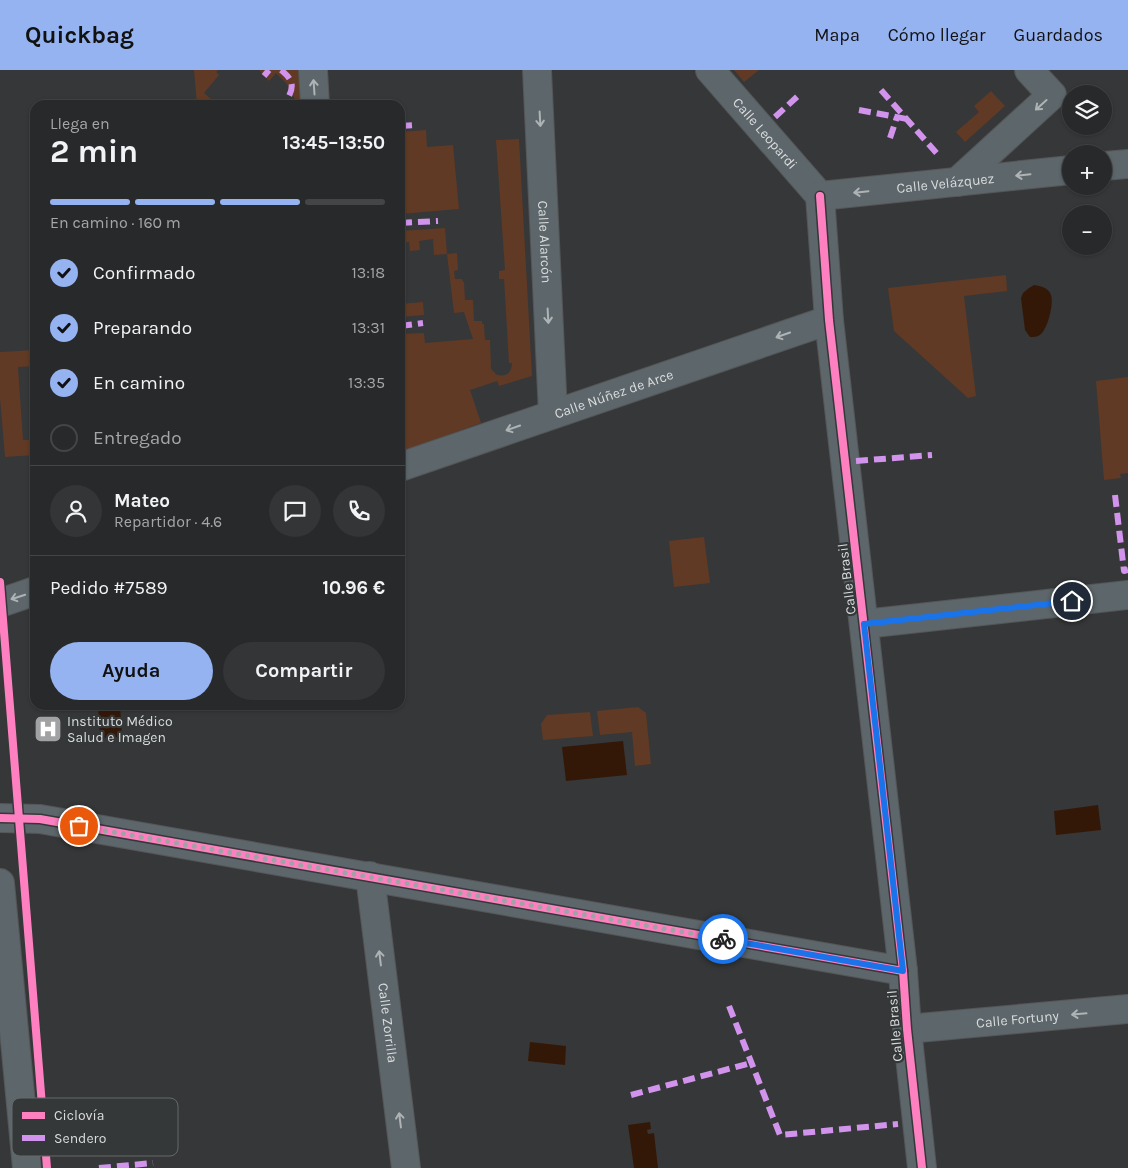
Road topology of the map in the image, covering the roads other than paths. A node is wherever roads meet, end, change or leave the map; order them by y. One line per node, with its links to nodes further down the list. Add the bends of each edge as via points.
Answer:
1 (313, 70): 5 (street, one-way to 1)
2 (537, 70): 12 (street, Calle Alarcón, one-way to 12)
3 (710, 70): 10 (street, Calle Leopardi)
4 (1029, 70): 9 (street, one-way to 9, via 1052,95)
5 (315, 100)
6 (1128, 164): 7 (street)
7 (1112, 165)
8 (1062, 171): 9 (street, Calle Velázquez, one-way to 9)
9 (958, 182): 10 (street, Calle Velázquez, one-way to 10)
10 (820, 196): 11 (street, Calle Brasil)
11 (829, 320): 12 (street, Calle Núñez de Arce, one-way to 12); 17 (street, Calle Brasil)
12 (552, 414): 13 (street, Calle Núñez de Arce, one-way to 13)
13 (405, 465)
14 (30, 593): 16 (street, one-way to 16)
15 (1128, 595): 17 (street)
16 (0, 603)
17 (864, 624): 21 (street, Calle Brasil)
18 (0, 818): 19 (street, via 40,819)
19 (370, 876): 21 (street); 26 (street, Calle Zorrilla, one-way to 19)
20 (0, 883): 24 (street)
21 (903, 971): 23 (street, Calle Brasil)
22 (1128, 1010): 23 (street, Calle Fortuny, one-way to 23)
23 (907, 1029): 27 (street, Calle Brasil)
24 (9, 1073): 25 (street)
25 (13, 1098)
26 (406, 1168)
27 (922, 1168)

